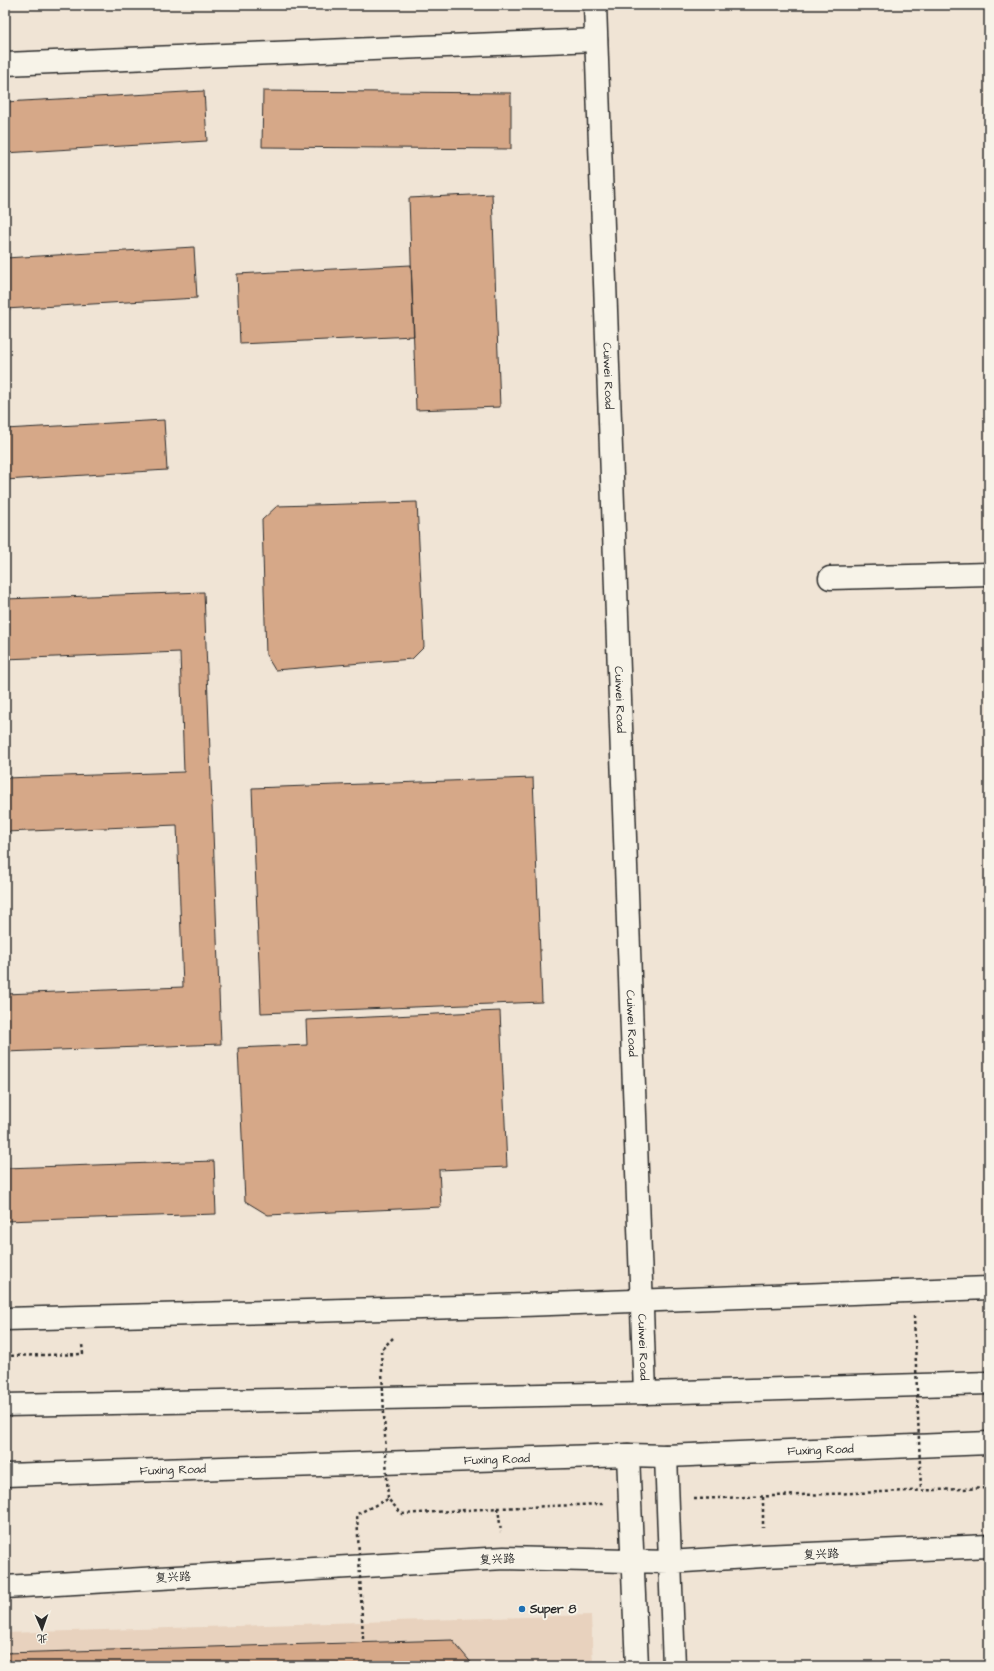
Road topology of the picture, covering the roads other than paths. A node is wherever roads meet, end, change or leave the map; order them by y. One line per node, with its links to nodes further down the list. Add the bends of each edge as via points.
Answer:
1 (595, 5): 2 (main road, Cuiwei Road)
2 (596, 40): 3 (main road); 7 (main road, Cuiwei Road)
3 (5, 64)
4 (989, 574): 5 (main road)
5 (830, 578)
6 (989, 1288): 7 (main road)
7 (642, 1300): 8 (main road); 10 (main road, Cuiwei Road)
8 (5, 1320)
9 (989, 1383): 10 (main road)
10 (645, 1393): 11 (main road)
11 (5, 1405)
12 (989, 1443): 14 (main road, Fuxing Road)
13 (628, 1455): 14 (main road, Fuxing Road); 15 (main road, Fuxing Road); 17 (main road)
14 (666, 1456): 18 (main road)
15 (5, 1475)
16 (989, 1546): 18 (main road, 复兴路)
17 (632, 1560): 18 (main road, 复兴路); 19 (main road, 复兴路, via 504,1558); 20 (main road)
18 (669, 1562): 21 (main road)
19 (5, 1587)
20 (637, 1666)
21 (674, 1666)

